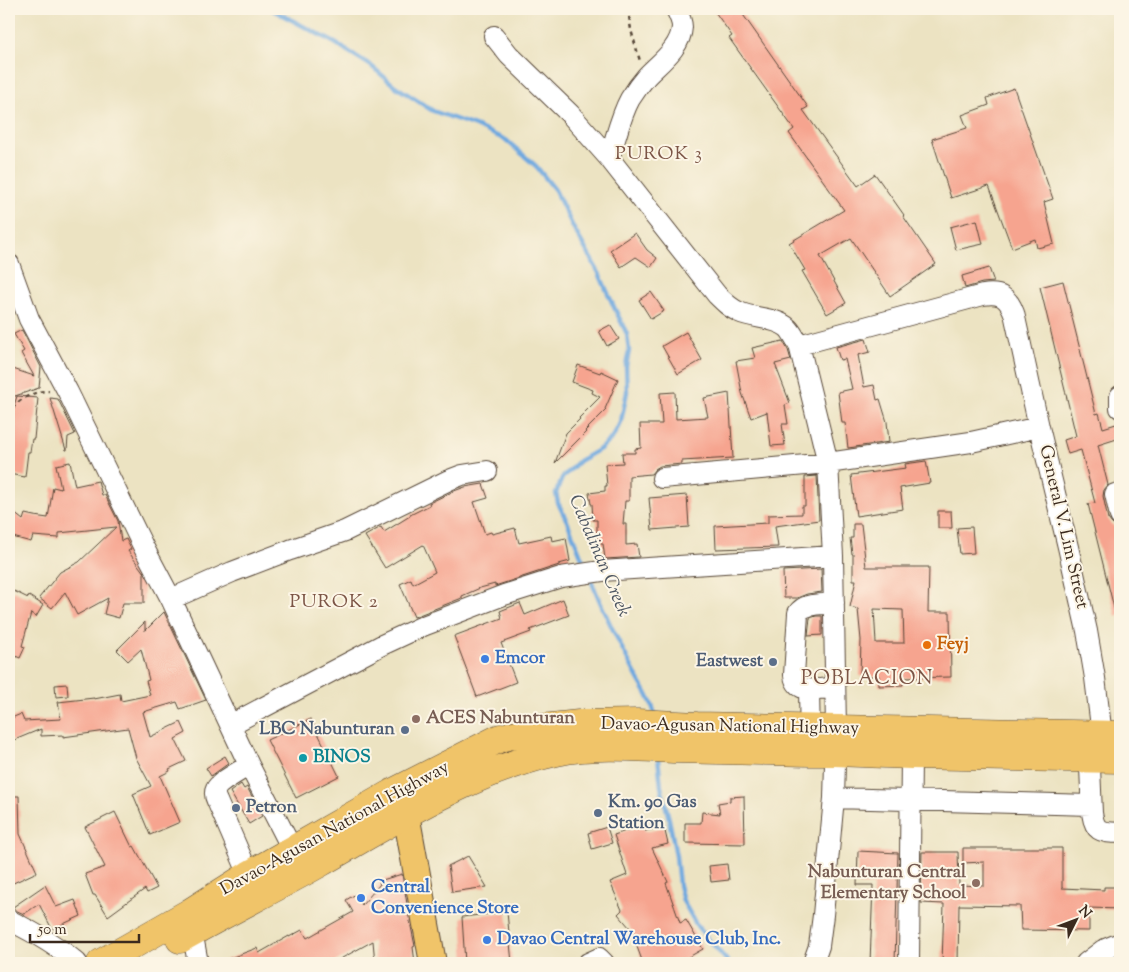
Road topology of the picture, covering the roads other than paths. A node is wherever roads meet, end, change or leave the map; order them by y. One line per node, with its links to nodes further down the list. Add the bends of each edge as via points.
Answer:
1 (676, 9): 3 (street, via 682,27 677,44 629,101)
2 (494, 36): 3 (street)
3 (610, 158): 5 (street, via 728,306 740,313 780,322)
4 (9, 264): 15 (street, via 29,319)
5 (798, 345): 8 (street, General V. Lim Street, via 983,294 1000,295 1014,313); 9 (street)
6 (1120, 396): 7 (street)
7 (1120, 408)
8 (1039, 427): 9 (street, via 971,442); 21 (street, General V. Lim Street, via 1086,631)
9 (828, 463): 11 (street); 14 (street)
10 (488, 471): 15 (street, via 455,477 345,531 232,572)
11 (662, 478)
12 (1115, 494): 13 (street)
13 (1120, 516)
14 (834, 556): 16 (street); 19 (street, via 592,572 561,577 423,626)
15 (171, 599): 19 (street)
16 (834, 604): 17 (street); 18 (street, via 807,606 801,608 797,615 795,678 800,686)
17 (834, 687): 18 (street); 20 (street)
18 (809, 690): 20 (street)
19 (230, 725): 23 (street)
20 (822, 740): 21 (highway, Davao-Agusan National Highway); 22 (highway, Davao-Agusan National Highway); 24 (street); 26 (highway, Davao-Agusan National Highway, via 637,735 579,724 542,728 500,738)
21 (1104, 747): 22 (highway, Davao-Agusan National Highway); 27 (street, General V. Lim Street)
22 (911, 756): 25 (street)
23 (249, 765): 29 (street); 30 (street, via 220,784 215,794)
24 (834, 798): 25 (street); 39 (street, via 819,946)
25 (910, 799): 27 (street); 40 (street)
26 (400, 803): 29 (highway, Davao-Agusan National Highway); 32 (highway, Davao-Agusan National Highway, via 268,892); 38 (main road)
27 (1091, 805): 28 (street, General V. Lim Street, via 1097,829)
28 (1120, 833)
29 (293, 851): 30 (highway, Davao-Agusan National Highway)
30 (249, 875): 32 (highway, Davao-Agusan National Highway)
31 (9, 920): 34 (street)
32 (191, 922): 35 (highway, Davao-Agusan National Highway); 36 (highway, Davao-Agusan National Highway); 37 (street)
33 (1120, 943): 41 (street, via 1103,950)
34 (77, 963)
35 (101, 963)
36 (135, 963)
37 (198, 963)
38 (433, 963)
39 (813, 963)
40 (909, 963)
41 (1086, 963)

